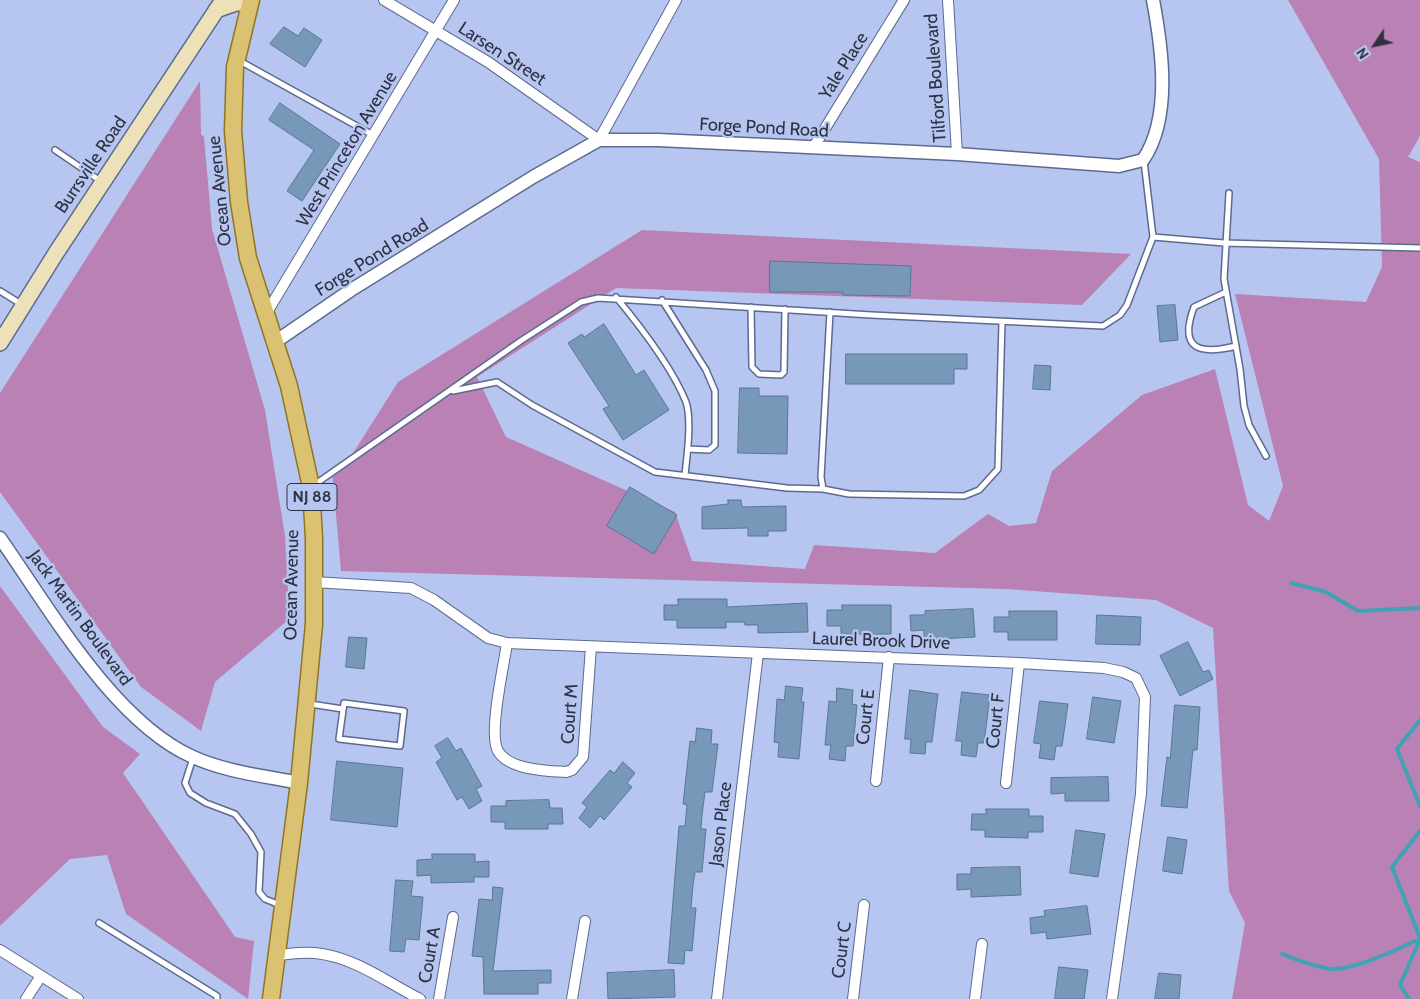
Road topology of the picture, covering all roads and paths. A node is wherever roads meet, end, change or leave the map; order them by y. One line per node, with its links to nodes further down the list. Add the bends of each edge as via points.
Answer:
1 (384, 0): 9 (street, Larsen Street)
2 (454, 0): 9 (street, West Princeton Avenue)
3 (676, 0): 12 (street)
4 (904, 0): 13 (street, Yale Place)
5 (948, 0): 15 (street, Tilford Boulevard)
6 (1153, 0): 16 (street, via 1164,73 1154,138)
7 (250, 2): 8 (main road, Burrsville Road); 10 (main road, Ocean Avenue / NJ 88)
8 (220, 5): 17 (main road, Burrsville Road)
9 (436, 31): 11 (street, West Princeton Avenue); 12 (street, Larsen Street, via 488,62)
10 (237, 60): 11 (lane); 30 (main road, Ocean Avenue / NJ 88, via 233,131 239,202 248,258)
11 (373, 136): 30 (street, West Princeton Avenue)
12 (599, 140): 13 (street, Forge Pond Road); 32 (street, Forge Pond Road, via 351,290)
13 (813, 148): 15 (street, Forge Pond Road)
14 (55, 150): 17 (lane)
15 (957, 154): 16 (street, Forge Pond Road, via 1119,166)
16 (1143, 160): 19 (lane)
17 (103, 182): 26 (main road, Burrsville Road)
18 (1229, 193): 20 (lane)
19 (1153, 237): 20 (lane); 31 (lane, via 1127,305 1120,315 1103,326)
20 (1224, 243): 21 (lane); 23 (lane)
21 (1420, 248)
22 (0, 291): 26 (lane)
23 (1226, 292): 34 (lane); 34 (lane, via 1194,307 1188,332 1192,342 1203,351)
24 (616, 297): 25 (lane); 35 (lane, via 581,302); 36 (lane, via 642,327 686,403)
25 (662, 300): 27 (lane); 36 (lane, via 706,370 715,391 715,445 709,450)
26 (23, 306): 33 (main road, Burrsville Road)
27 (752, 307): 28 (lane); 28 (lane, via 752,366 759,374 781,375 784,372)
28 (785, 309): 29 (lane)
29 (830, 312): 31 (lane); 40 (lane, via 820,477)
30 (266, 314): 32 (main road, Ocean Avenue / NJ 88)
31 (1002, 322): 40 (lane, via 998,469 979,490 964,496 849,494)
32 (275, 342): 39 (main road, Ocean Avenue / NJ 88, via 289,386)
33 (0, 343)
34 (1236, 346): 37 (lane, via 1249,424)
35 (450, 392): 38 (lane, via 497,382 532,405 655,472); 39 (lane)
36 (688, 449): 38 (lane)
37 (1266, 456)
38 (685, 475): 40 (lane)
39 (311, 487): 42 (main road, Ocean Avenue / NJ 88)
40 (823, 490)
41 (0, 538): 50 (street, Jack Martin Boulevard, via 86,662 127,710 162,740)
42 (314, 582): 43 (street, Laurel Brook Drive, via 411,588 488,638); 48 (main road, Ocean Avenue / NJ 88)
43 (507, 643): 44 (street, Laurel Brook Drive); 44 (street, Court M, via 494,733 498,751 521,767 566,772 583,757)
44 (591, 647): 45 (street, Laurel Brook Drive)
45 (758, 653): 46 (street, Laurel Brook Drive); 70 (street, Jason Place)
46 (889, 657): 47 (street, Laurel Brook Drive); 51 (street, Court E)
47 (1019, 663): 53 (street, Court F); 73 (street, Laurel Brook Drive, via 1123,672 1136,678 1145,697 1140,794)
48 (307, 703): 49 (lane); 52 (main road, Ocean Avenue / NJ 88)
49 (344, 709): 49 (lane, via 339,739 400,746 404,711 344,702)
50 (194, 758): 52 (street, Jack Martin Boulevard); 55 (lane, via 185,783 190,793 235,814 261,852 259,892 265,899)
51 (876, 782)
52 (300, 783): 55 (main road, Ocean Avenue / NJ 88)
53 (1006, 783)
54 (864, 905): 71 (street, Court C)
55 (283, 906): 61 (main road, Ocean Avenue / NJ 88)
56 (454, 917): 68 (street, Court A)
57 (585, 921): 69 (street)
58 (99, 923): 65 (lane, via 218,996)
59 (982, 944): 72 (street)
60 (0, 950): 62 (street)
61 (276, 955): 66 (main road, Ocean Avenue / NJ 88); 67 (street, via 314,953 339,958 366,968)
62 (41, 976): 63 (street); 64 (street)
63 (26, 999)
64 (78, 999)
65 (217, 999)
66 (272, 999)
67 (420, 999)
68 (439, 999)
69 (572, 999)
70 (717, 999)
71 (852, 999)
72 (975, 999)
73 (1112, 999)

